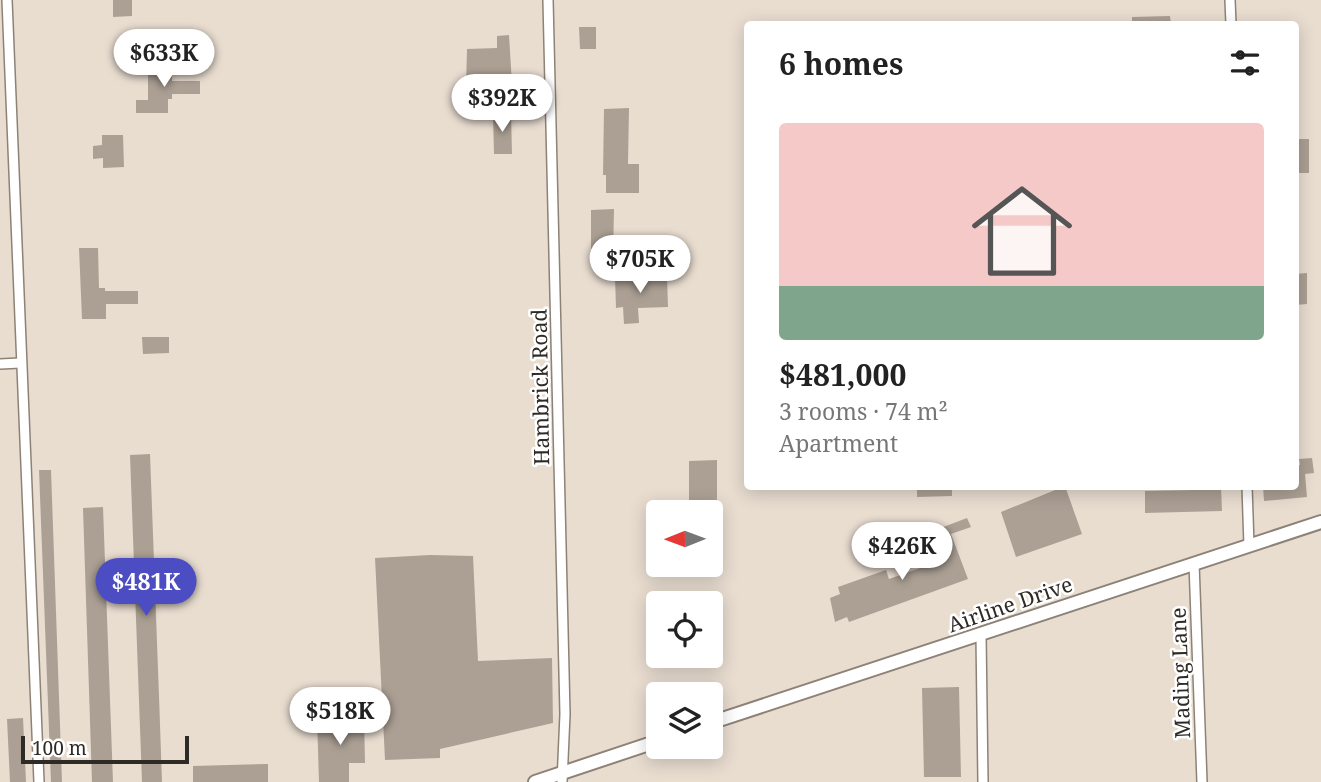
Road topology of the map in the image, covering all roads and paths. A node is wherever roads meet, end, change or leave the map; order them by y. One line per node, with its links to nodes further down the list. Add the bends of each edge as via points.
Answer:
1 (7, 0): 5 (street)
2 (548, 0): 14 (street, Hambrick Road, via 565,713)
3 (1230, 0): 4 (street)
4 (1231, 21)
5 (20, 363): 6 (street); 15 (street)
6 (0, 364)
7 (1247, 490): 9 (street)
8 (1321, 522): 9 (main road, Airline Drive)
9 (1249, 545): 10 (main road, Airline Drive)
10 (1194, 563): 11 (main road, Airline Drive); 18 (street, Mading Lane)
11 (981, 635): 12 (main road, Airline Drive); 17 (street)
12 (723, 719)
13 (646, 746): 14 (main road)
14 (562, 778): 16 (main road)
15 (39, 782)
16 (535, 782)
17 (983, 782)
18 (1202, 782)

